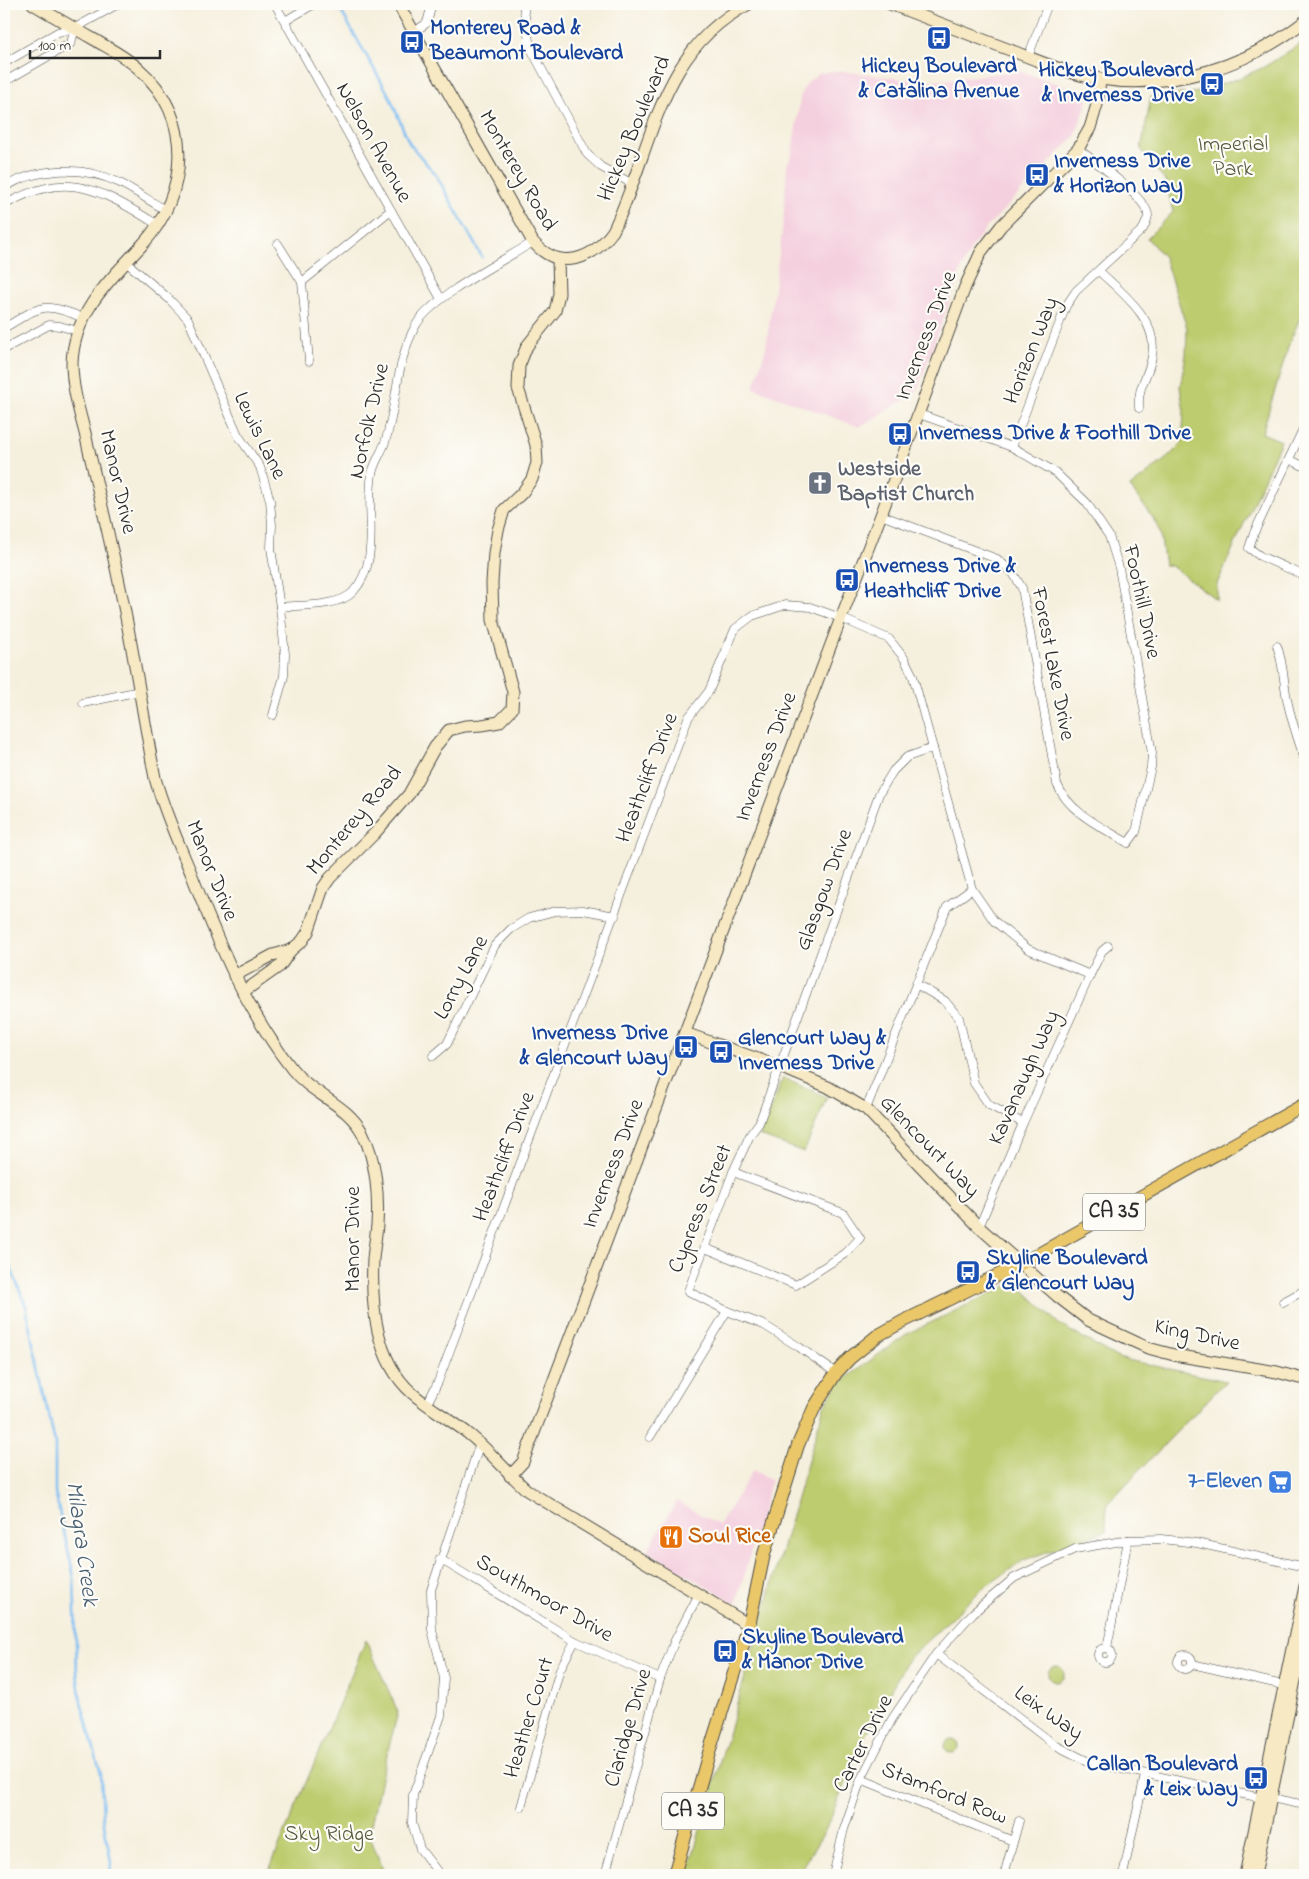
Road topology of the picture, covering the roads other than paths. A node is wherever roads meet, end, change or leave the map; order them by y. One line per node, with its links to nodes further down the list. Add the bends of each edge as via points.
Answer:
1 (33, 4): 13 (street, Manor Drive)
2 (118, 4): 13 (street)
3 (275, 4): 11 (street, Nelson Avenue)
4 (314, 4): 11 (street)
5 (398, 4): 14 (street, Monterey Road)
6 (432, 4): 14 (street, via 426,23)
7 (523, 4): 20 (street, via 530,47 587,154 601,167)
8 (748, 4): 20 (street, Hickey Boulevard, via 711,29 680,67 665,96)
9 (890, 4): 15 (street)
10 (1048, 4): 15 (street)
11 (284, 21): 24 (street, Nelson Avenue)
12 (1305, 21): 17 (street, via 1270,46 1212,70 1169,79)
13 (75, 28): 16 (street, via 58,32); 18 (street, via 71,43); 23 (street, Manor Drive, via 131,62 166,102 175,127 179,154 177,180)
14 (414, 32): 26 (street, Monterey Road)
15 (1028, 57): 17 (street)
16 (4, 63)
17 (1100, 79): 19 (street, Inverness Drive, via 1090,128)
18 (4, 82)
19 (1078, 149): 30 (street, Horizon Way, via 1145,205 1148,216 1144,230); 39 (street, Inverness Drive, via 1001,226 981,252)
20 (632, 184): 28 (street, Hickey Boulevard, via 619,220 606,241 583,256)
21 (4, 187): 23 (street, via 46,172 70,170 118,182)
22 (4, 205): 25 (street, via 34,190 73,186 94,190 118,201)
23 (167, 210): 25 (street, Manor Drive)
24 (391, 210): 31 (street); 32 (street, Nelson Avenue)
25 (158, 225): 29 (street, Manor Drive)
26 (533, 242): 28 (street, Monterey Road, via 540,250); 32 (street, Norfolk Drive)
27 (278, 244): 31 (street)
28 (558, 259): 58 (street, Monterey Road, via 560,294 555,311 527,346 519,366 518,388 536,445 537,463 532,479 504,510 494,553 493,620 513,692 512,709 499,722 449,730 435,747 409,794 330,878 323,888 308,932)
29 (126, 262): 33 (street, Manor Drive, via 99,291); 46 (street, Lewis Lane, via 188,319 238,435 260,468 270,500 271,548)
30 (1099, 271): 38 (street, via 1145,319 1153,340 1152,356 1138,396); 41 (street, Horizon Way, via 1076,291 1066,306)
31 (302, 282): 37 (street)
32 (441, 299): 46 (street, Norfolk Drive, via 417,324 399,368 386,438 372,473 369,554 363,577 352,593 334,602)
33 (83, 318): 34 (street, via 59,308 42,308); 35 (street, Manor Drive)
34 (4, 328)
35 (78, 332): 36 (street, via 49,325); 49 (street, Manor Drive, via 72,361 73,383 116,564)
36 (4, 349)
37 (308, 361)
38 (1139, 408)
39 (919, 414): 41 (street, Foothill Drive); 44 (street, Inverness Drive)
40 (1305, 425): 42 (street)
41 (1012, 447): 54 (street, Foothill Drive, via 1055,472 1086,502 1109,536 1119,568 1152,753 1136,832)
42 (1289, 459): 43 (street); 45 (street, via 1249,548)
43 (1305, 467)
44 (881, 515): 47 (street, Inverness Drive); 54 (street, Forest Lake Drive, via 997,559 1013,573 1022,588 1057,784 1062,796 1072,807)
45 (1305, 576)
46 (280, 607): 51 (street, Lewis Lane, via 284,676)
47 (841, 618): 52 (street, Heathcliff Drive, via 889,639 904,658 913,676); 56 (street, Heathcliff Drive, via 810,607 785,605 752,616 735,629 709,691 688,718); 63 (street, Inverness Drive)
48 (1277, 646): 53 (street, via 1295,732)
49 (140, 691): 50 (street); 60 (street, Manor Drive, via 159,794)
50 (83, 703)
51 (273, 715)
52 (933, 748): 55 (street, Heathcliff Drive); 65 (street, Glasgow Drive, via 908,757 893,771 879,794)
53 (1305, 760)
54 (1128, 843)
55 (972, 890): 59 (street, Heathcliff Drive, via 994,921 1028,948); 61 (street, via 947,908)
56 (615, 916): 64 (street, Lorry Lane, via 584,910 555,911 529,918 511,929 495,945 448,1044); 78 (street, Heathcliff Drive)
57 (1108, 946): 59 (street, Kavanaugh Way)
58 (291, 950): 60 (street, Monterey Road, via 273,955); 62 (street, Monterey Road, via 280,966)
59 (1090, 975): 68 (street, Kavanaugh Way)
60 (234, 976): 62 (street, Manor Drive)
61 (916, 984): 67 (street); 68 (street, via 945,1001 959,1018 974,1083 989,1105)
62 (243, 992): 78 (street, Manor Drive, via 293,1070 305,1084 347,1113 362,1132 371,1158 376,1195 374,1295 381,1344 402,1382)
63 (685, 1033): 65 (street, Glencourt Way); 81 (street, Inverness Drive, via 523,1462)
64 (433, 1056)
65 (780, 1067): 67 (street, Glencourt Way, via 828,1087); 69 (street, Cypress Street, via 759,1123)
66 (1305, 1104): 72 (main road, CA 35)
67 (866, 1109): 70 (street, Glencourt Way)
68 (1023, 1123): 70 (street, Kavanaugh Way)
69 (733, 1172): 71 (street, Cypress Street); 71 (street, via 843,1213 860,1238 846,1253 796,1285)
70 (979, 1228): 72 (street, Glencourt Way)
71 (705, 1248): 75 (street, Cypress Street, via 688,1291)
72 (1021, 1264): 76 (main road, CA 35, via 877,1336); 77 (street, King Drive, via 1088,1320 1148,1348)
73 (1305, 1290): 74 (street)
74 (1283, 1302)
75 (727, 1311): 76 (street, Cypress Street, via 764,1325); 79 (street)
76 (836, 1373): 87 (main road, CA 35, via 814,1408 798,1446 764,1554)
77 (1303, 1380)
78 (427, 1404): 80 (street, Manor Drive)
79 (650, 1437)
80 (480, 1443): 81 (street, Manor Drive); 83 (street)
81 (510, 1476): 86 (street, Manor Drive, via 528,1491)
82 (1128, 1540): 84 (street, Carter Drive, via 1198,1543); 90 (street); 91 (street, Carter Drive, via 1075,1549 1014,1578 973,1613)
83 (440, 1559): 89 (street, Southmoor Drive); 102 (street, via 430,1590 432,1630 444,1678 441,1716 413,1794 412,1823 420,1849)
84 (1305, 1567)
85 (1305, 1586): 94 (street)
86 (699, 1594): 87 (street, Manor Drive); 93 (street, Claridge Drive, via 675,1640)
87 (749, 1624): 104 (main road, CA 35)
88 (1305, 1632): 94 (street)
89 (575, 1642): 93 (street, Southmoor Drive); 99 (street, Heather Court, via 560,1669)
90 (1107, 1648)
91 (936, 1654): 95 (street, Leix Way, via 1055,1745 1089,1762); 96 (street, Carter Drive, via 892,1719)
92 (1192, 1664): 94 (street)
93 (660, 1679): 103 (street, Claridge Drive)
94 (1289, 1686): 97 (street)
95 (1145, 1775): 97 (street, Leix Way); 107 (street)
96 (862, 1779): 101 (street, Stamford Row); 105 (street, Carter Drive, via 844,1829)
97 (1267, 1798): 98 (street, Leix Way); 108 (street); 109 (street)
98 (1305, 1805)
99 (521, 1806)
100 (1019, 1821): 101 (street)
101 (1013, 1841): 106 (street)
102 (440, 1875)
103 (605, 1875)
104 (674, 1875)
105 (833, 1875)
106 (1004, 1875)
107 (1123, 1875)
108 (1246, 1875)
109 (1255, 1875)

